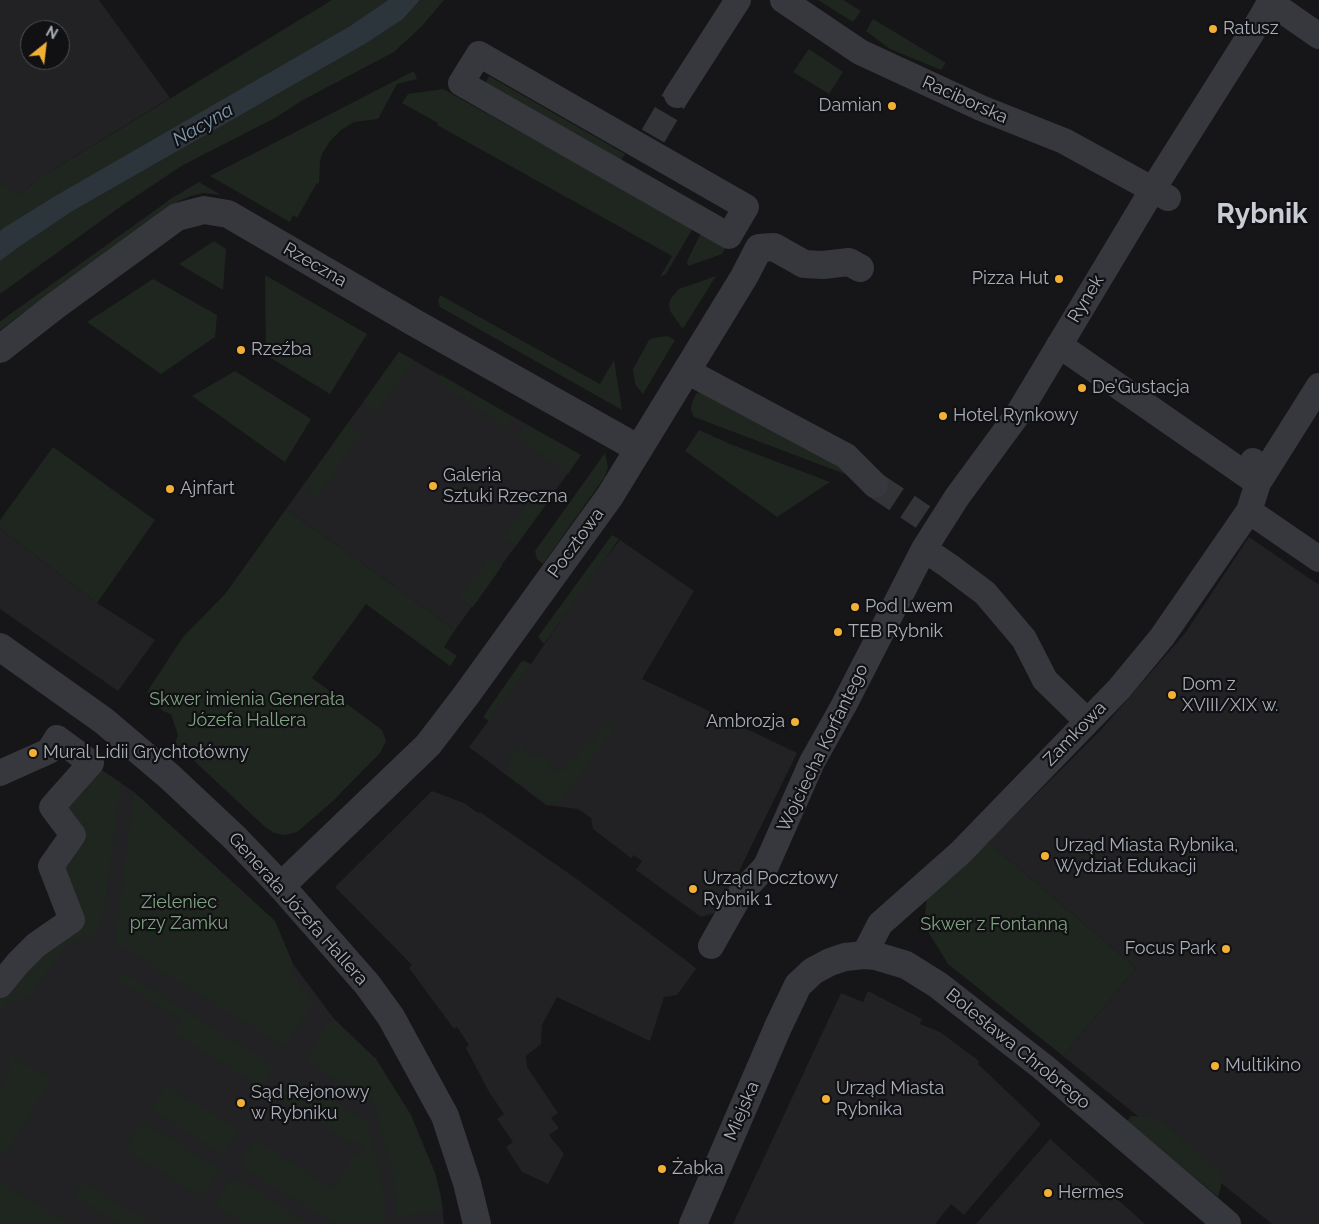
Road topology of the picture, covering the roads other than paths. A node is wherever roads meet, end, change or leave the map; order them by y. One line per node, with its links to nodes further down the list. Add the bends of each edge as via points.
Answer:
1 (738, 0): 6 (street)
2 (783, 0): 9 (street, Raciborska, via 860,52 980,108 1064,142)
3 (1270, 1): 4 (street); 5 (street); 9 (street, Rynek)
4 (1278, 29)
5 (1319, 36)
6 (677, 95)
7 (650, 143): 8 (street); 8 (street, via 746,207 729,236); 8 (street, via 479,54 461,83)
8 (629, 179)
9 (1161, 193): 11 (street, Rynek)
10 (860, 268): 15 (street, Pocztowa, via 849,262 804,264 774,246 759,248)
11 (1066, 344): 17 (street); 18 (street, Wojciecha Korfantego, via 957,497 930,522)
12 (0, 349): 15 (street, Rzeczna, via 176,217 204,210 228,214)
13 (698, 377): 16 (street, via 846,456)
14 (1319, 386): 17 (street)
15 (639, 449): 23 (street, Pocztowa, via 610,496 428,745)
16 (875, 485)
17 (1254, 486): 19 (street); 21 (street, Zamkowa, via 1162,637 1119,689)
18 (924, 549): 21 (street, via 985,593 1024,639 1045,680); 24 (street, Wojciecha Korfantego, via 812,762 766,866 742,893)
19 (1319, 559)
20 (0, 647): 23 (street, Generała Józefa Hallera, via 104,721 170,777)
21 (1087, 720): 25 (street, Zamkowa, via 960,853 880,924)
22 (0, 773): 26 (street, via 49,751 57,738 91,763 52,807 73,835 51,866 72,920 36,944)
23 (282, 886): 28 (street, Generała Józefa Hallera, via 367,984 391,1017 445,1116)
24 (711, 946)
25 (864, 955): 27 (street, Bolesława Chrobrego, via 838,958 822,966 803,980); 30 (street, Bolesława Chrobrego, via 906,965 938,984 1050,1073)
26 (0, 985)
27 (791, 998): 29 (street, Miejska)
28 (477, 1224)
29 (693, 1224)
30 (1227, 1224)

